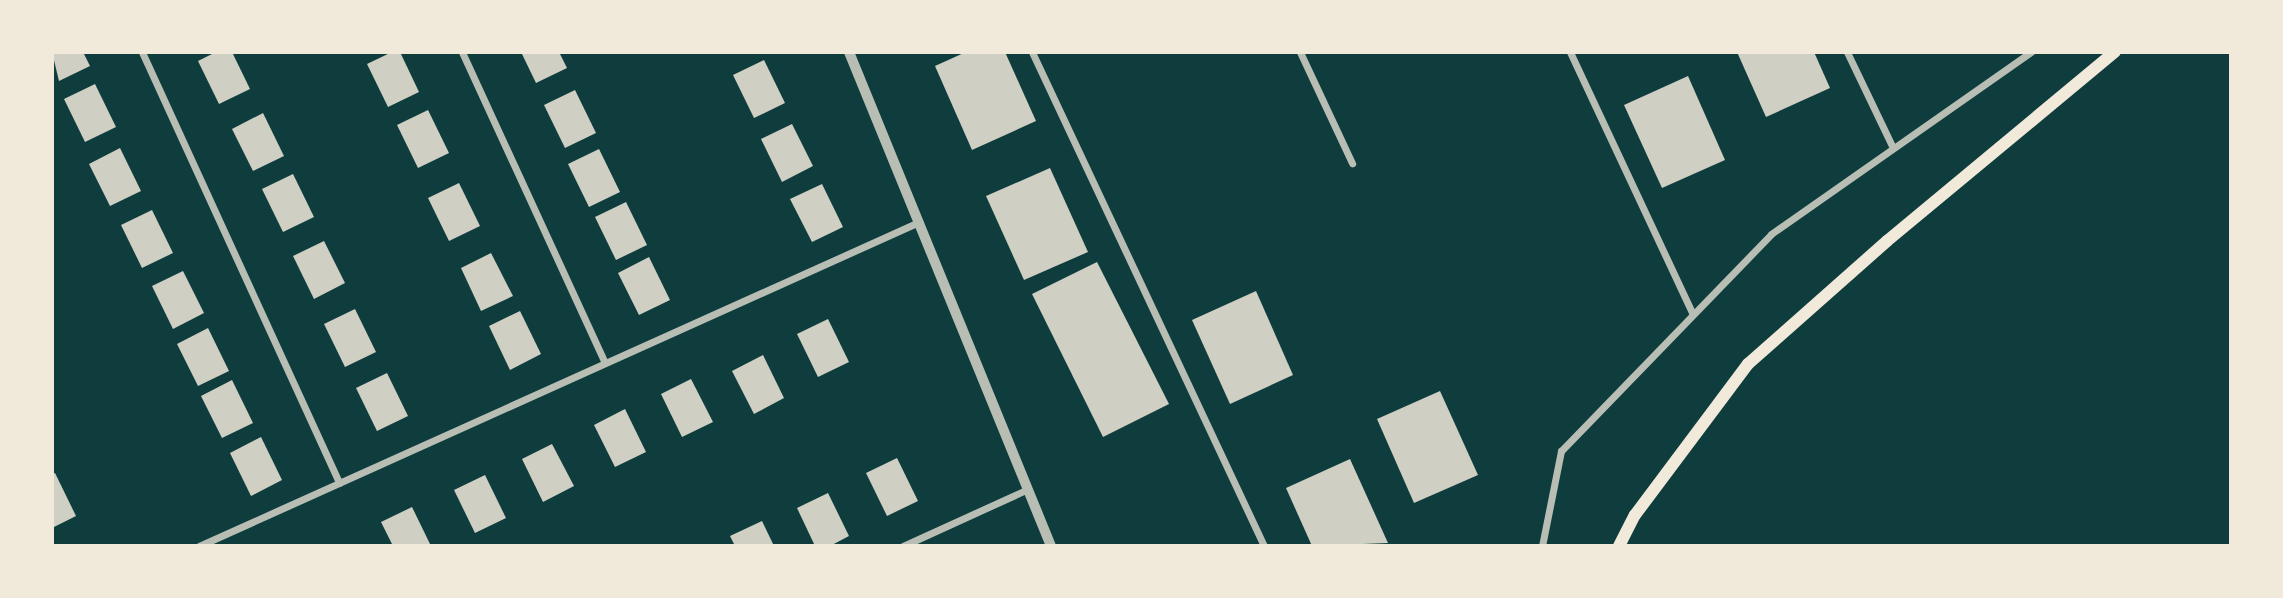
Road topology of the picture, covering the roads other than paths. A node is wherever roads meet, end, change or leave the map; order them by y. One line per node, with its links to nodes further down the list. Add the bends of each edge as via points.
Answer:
1 (142, 52): 15 (street)
2 (463, 52): 14 (street)
3 (849, 52): 12 (street)
4 (1032, 52): 20 (street)
5 (1300, 52): 11 (street)
6 (1570, 52): 13 (street)
7 (1846, 52): 10 (street)
8 (2031, 52): 10 (street)
9 (2115, 52): 22 (main road, via 1897,232 1748,364 1635,515)
10 (1893, 148): 13 (street, via 1771,233)
11 (1352, 163)
12 (919, 222): 14 (street); 16 (street)
13 (1693, 314): 21 (street, via 1562,451)
14 (605, 363): 15 (street)
15 (339, 483): 17 (street)
16 (1028, 489): 18 (street); 19 (street)
17 (199, 545)
18 (903, 545)
19 (1051, 545)
20 (1264, 545)
21 (1542, 545)
22 (1619, 545)

